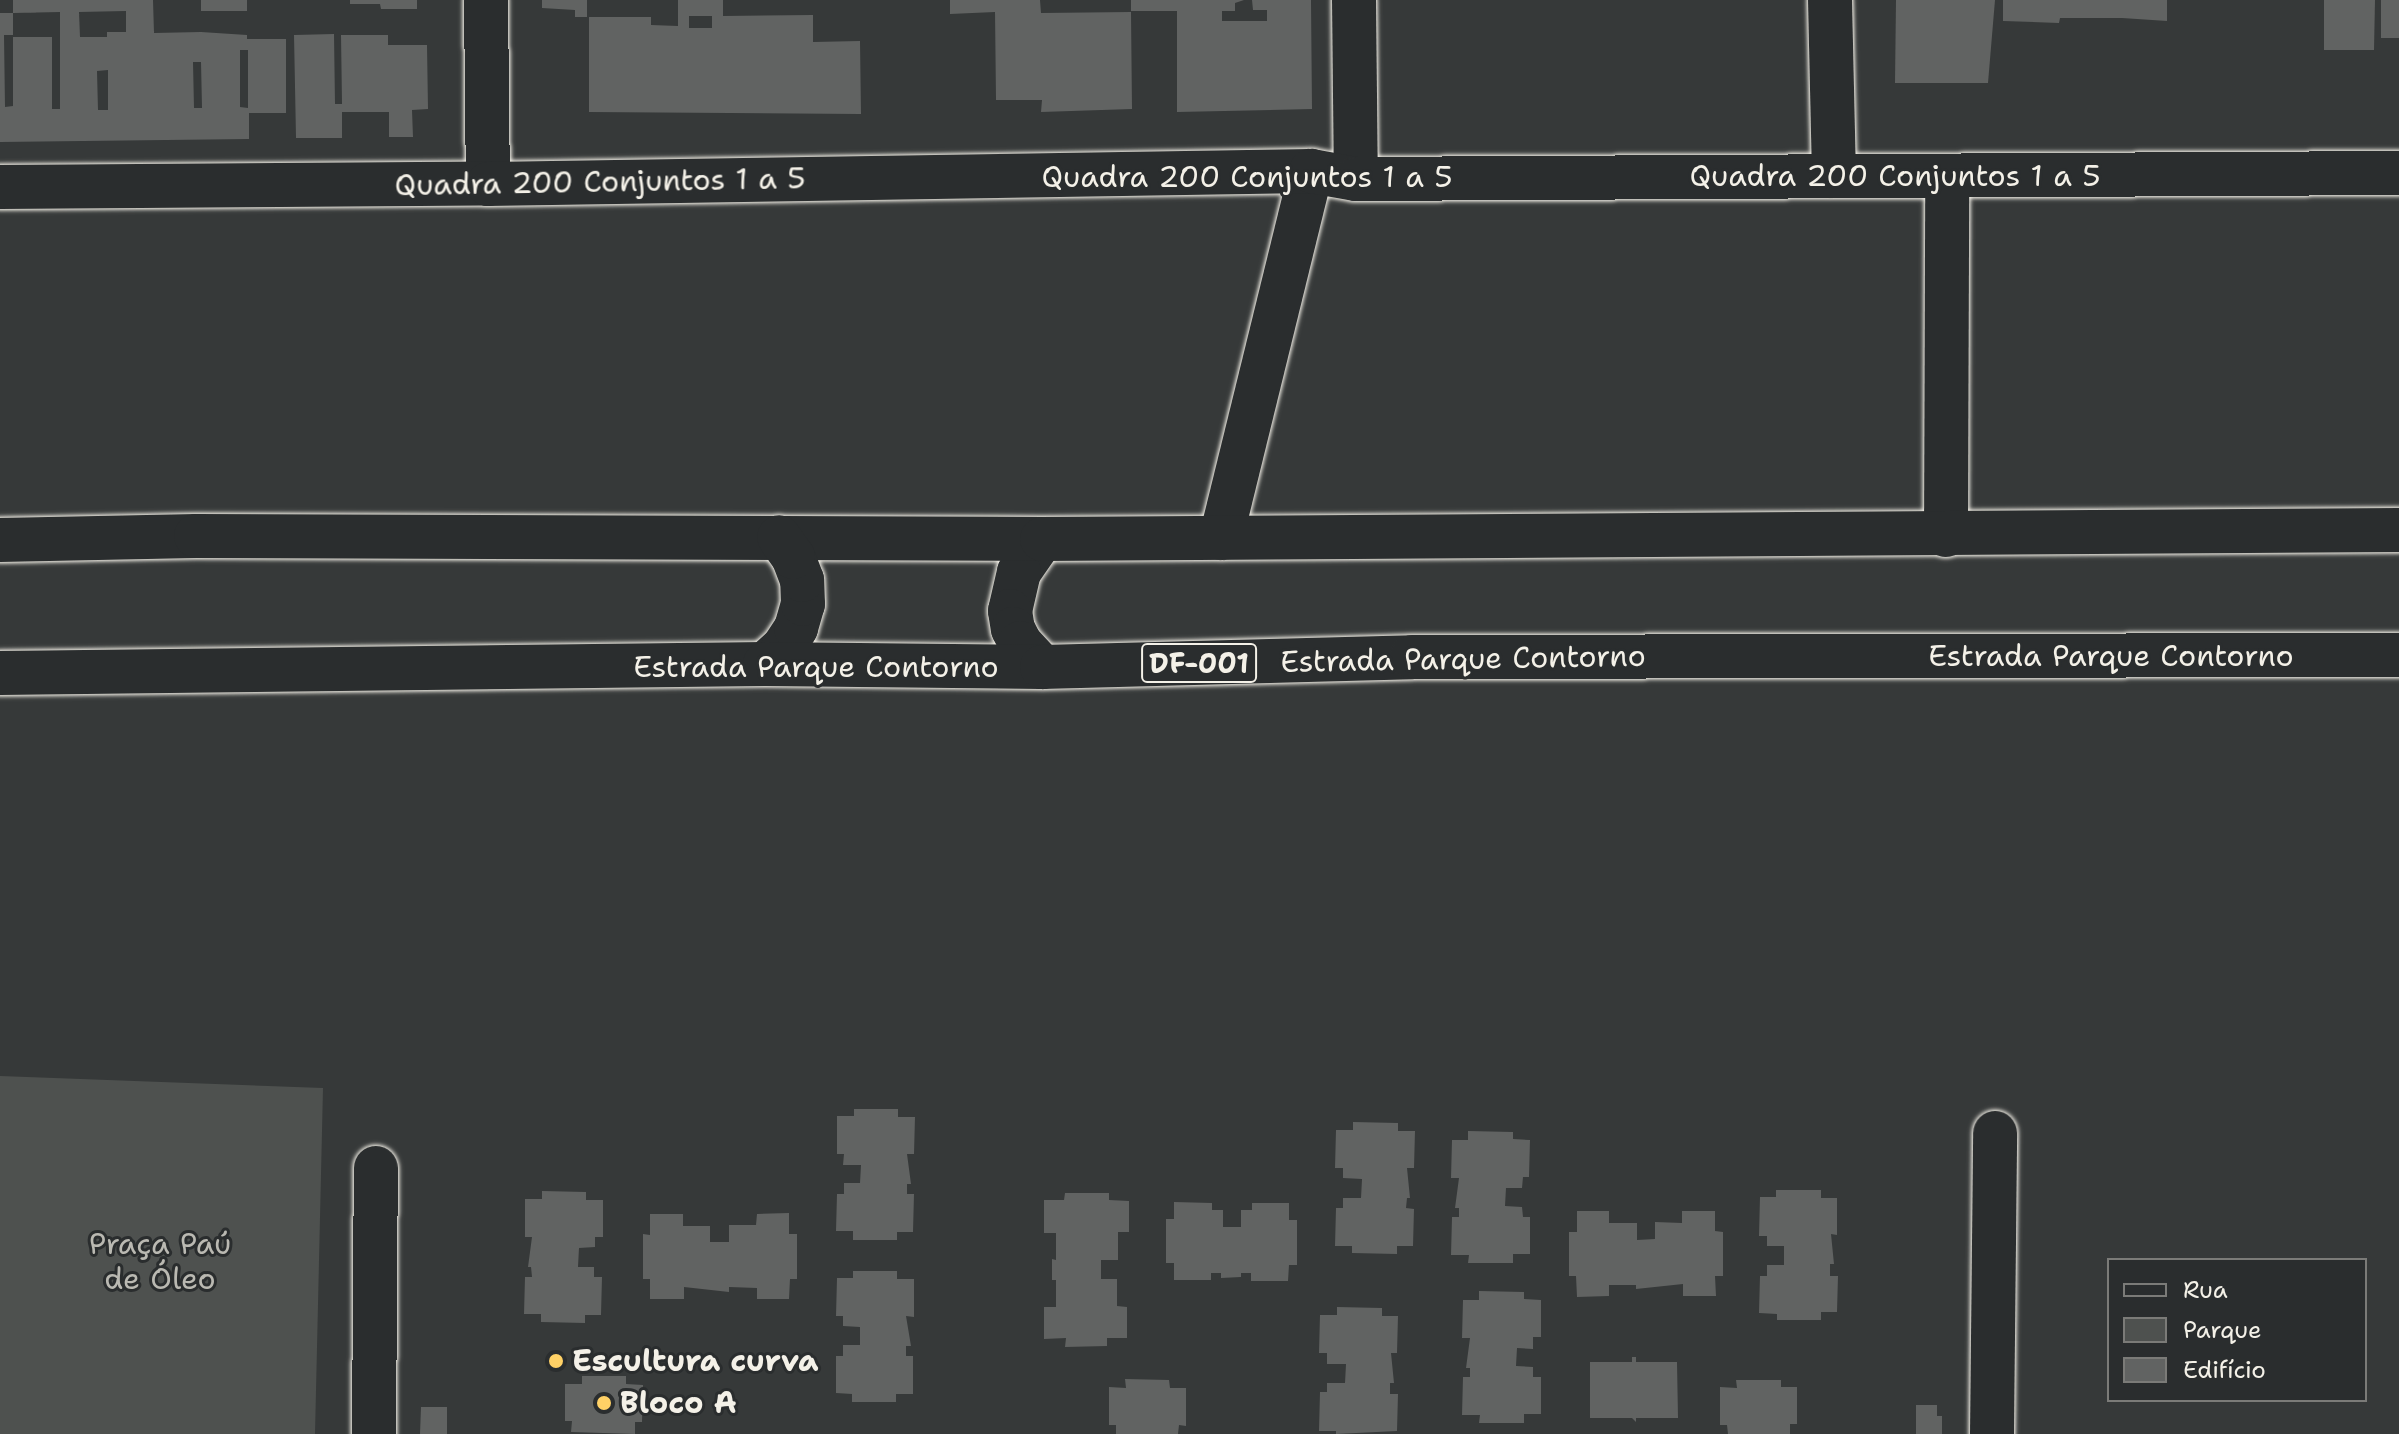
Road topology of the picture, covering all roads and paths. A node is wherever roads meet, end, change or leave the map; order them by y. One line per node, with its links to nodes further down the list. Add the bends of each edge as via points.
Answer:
1 (486, 0): 9 (main road)
2 (1354, 0): 8 (main road)
3 (1830, 0): 6 (main road)
4 (1311, 171): 8 (main road, Quadra 200 Conjuntos 1 a 5); 9 (main road, Quadra 200 Conjuntos 1 a 5); 14 (main road)
5 (2399, 173): 7 (main road, Quadra 200 Conjuntos 1 a 5)
6 (1834, 176): 7 (main road, Quadra 200 Conjuntos 1 a 5); 8 (main road, Quadra 200 Conjuntos 1 a 5)
7 (1947, 176): 12 (main road)
8 (1356, 179)
9 (488, 184): 10 (main road, Quadra 200 Conjuntos 1 a 5)
10 (0, 187)
11 (2399, 530): 12 (main road)
12 (1946, 535): 14 (main road)
13 (779, 537): 15 (main road); 16 (main road); 18 (main road, via 802,580 803,604 796,628)
14 (1221, 538): 15 (main road)
15 (1042, 539): 19 (main road, via 1019,572 1010,611 1020,643)
16 (0, 540)
17 (2399, 655): 19 (main road, Estrada Parque Contorno / DF-001, via 1412,657)
18 (765, 664): 19 (main road, Estrada Parque Contorno / DF-001); 20 (main road, Estrada Parque Contorno / DF-001)
19 (1042, 667)
20 (0, 673)
21 (1995, 1133): 24 (main road)
22 (376, 1168): 23 (main road)
23 (374, 1434)
24 (1992, 1434)

